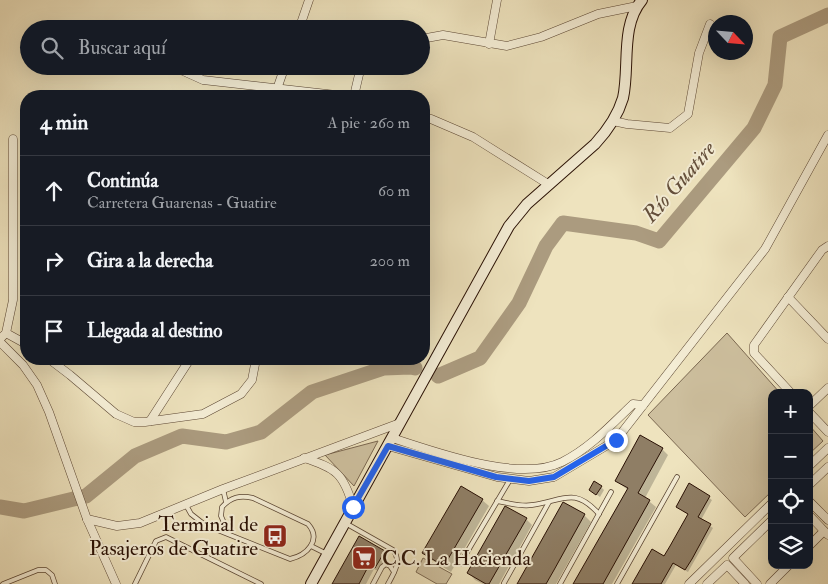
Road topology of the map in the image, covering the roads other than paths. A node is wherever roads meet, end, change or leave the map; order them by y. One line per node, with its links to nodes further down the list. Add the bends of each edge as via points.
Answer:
1 (309, 0): 4 (street)
2 (497, 0): 7 (street)
3 (639, 3): 7 (street, via 598,14 541,37 507,46); 15 (main road, via 628,37 622,99)
4 (302, 20)
5 (708, 29): 15 (street, via 699,53 688,114 670,128)
6 (430, 37): 7 (street, via 443,35)
7 (489, 44)
8 (192, 75): 11 (street, via 203,80)
9 (282, 75): 11 (street)
10 (359, 75): 13 (street)
11 (277, 89): 12 (street)
12 (281, 90)
13 (355, 90)
14 (430, 119): 18 (street, via 472,137)
15 (613, 120): 18 (main road, via 595,144)
16 (828, 136): 32 (street, via 765,249)
17 (13, 139): 21 (street, via 13,300)
18 (548, 184): 35 (main road, via 509,226)
19 (828, 246): 20 (street)
20 (788, 298): 22 (street); 30 (street, via 754,345 754,353)
21 (2, 338): 23 (street); 24 (street)
22 (828, 339)
23 (20, 342)
24 (20, 361)
25 (23, 365): 57 (street, via 37,385 49,412)
26 (57, 365): 34 (street, via 116,414 134,422)
27 (186, 365): 34 (street)
28 (255, 365): 34 (street, via 252,380 241,394 203,414)
29 (828, 388): 31 (street)
30 (787, 389)
31 (813, 402)
32 (643, 405): 37 (street, via 633,404 590,444 562,462 537,469 482,463); 43 (street, via 616,440 554,477 529,481)
33 (813, 416): 36 (street)
34 (150, 421)
35 (400, 423): 37 (main road); 39 (street)
36 (828, 432)
37 (390, 442): 43 (street, via 496,477); 52 (main road)
38 (828, 448): 40 (street)
39 (304, 458): 45 (street); 52 (street, via 324,464 340,477 347,485)
40 (813, 462)
41 (828, 467): 44 (street)
42 (677, 477): 82 (lane)
43 (510, 478): 47 (lane)
44 (813, 481)
45 (223, 489): 48 (lane); 50 (street)
46 (611, 492): 54 (lane)
47 (497, 501): 49 (lane, via 518,506); 69 (lane)
48 (226, 502): 65 (lane, via 221,516); 67 (lane, via 244,496 253,498 308,524 314,534)
49 (548, 502): 54 (lane, via 578,498); 72 (lane)
50 (186, 505): 57 (street, via 128,525); 65 (lane, via 196,519)
51 (813, 505): 58 (street)
52 (353, 507): 60 (main road)
53 (768, 507): 55 (street)
54 (599, 514): 81 (lane)
55 (759, 516): 59 (street); 62 (street)
56 (813, 519): 64 (street)
57 (87, 520): 75 (street)
58 (828, 520)
59 (768, 521)
60 (345, 523): 68 (main road); 71 (lane, via 393,550 398,559)
61 (768, 523): 63 (street)
62 (750, 524): 63 (street); 83 (street)
63 (759, 533): 86 (street, via 732,558)
64 (826, 533): 66 (street)
65 (229, 534): 67 (lane, via 290,559 301,557)
66 (813, 543)
67 (311, 546): 68 (lane)
68 (328, 554): 78 (main road)
69 (460, 564)
70 (785, 569): 87 (street)
71 (394, 572): 79 (lane, via 386,564); 80 (lane)
72 (504, 583)
73 (4, 584): 74 (lane, via 38,570 46,570)
74 (55, 584)
75 (116, 584)
76 (135, 584): 77 (lane, via 156,541 166,538)
77 (261, 584)
78 (311, 584)
79 (373, 584)
80 (388, 584)
81 (560, 584)
82 (617, 584)
83 (689, 584)
84 (707, 584): 85 (street, via 726,565)
85 (745, 584)
86 (757, 584)
87 (770, 584)

